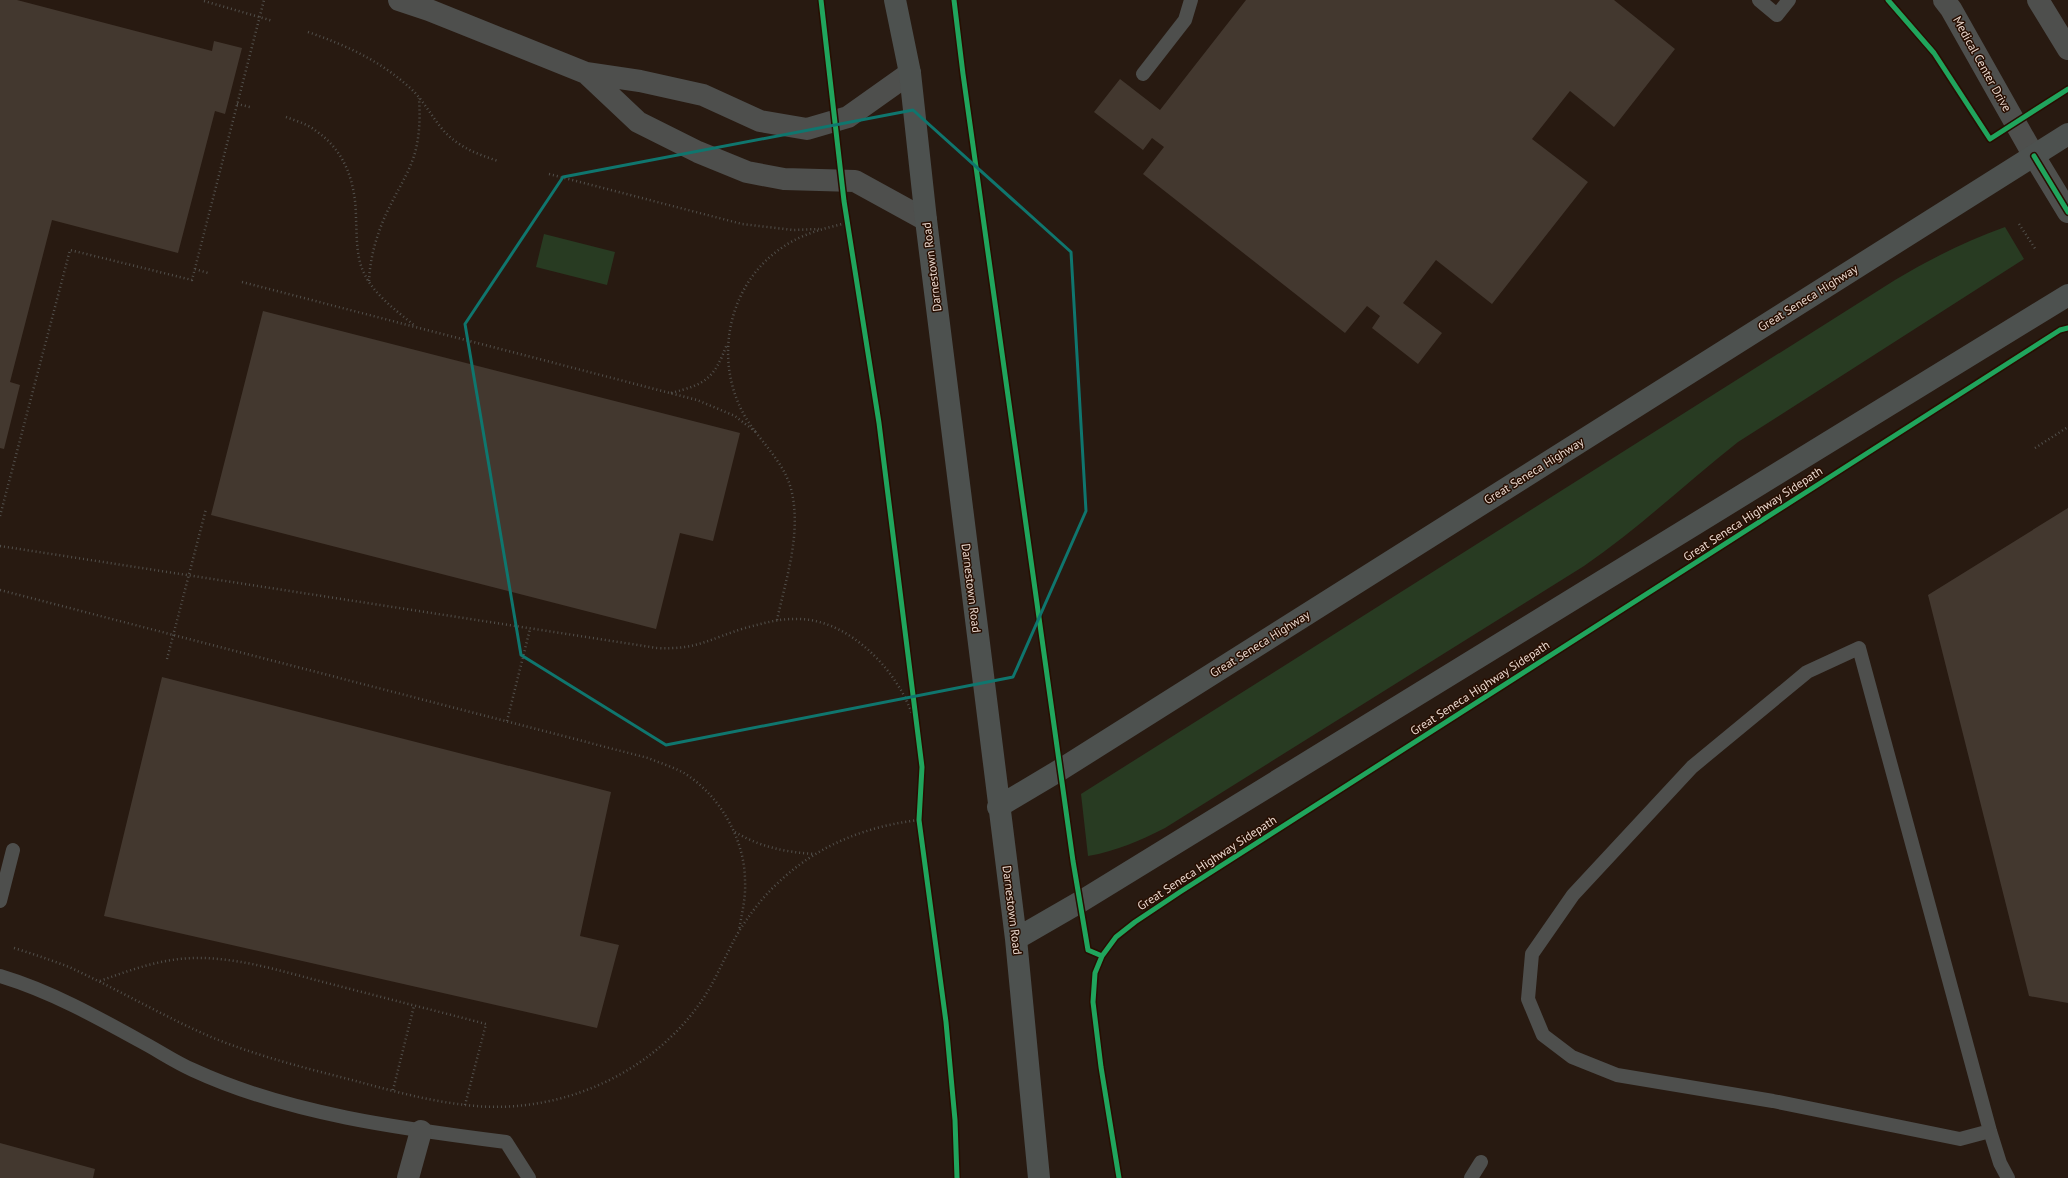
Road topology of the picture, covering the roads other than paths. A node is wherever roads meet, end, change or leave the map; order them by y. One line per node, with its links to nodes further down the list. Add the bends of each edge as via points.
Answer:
1 (399, 0): 9 (street)
2 (896, 0): 10 (main road, Darnestown Road)
3 (1191, 0): 11 (lane, via 1185,20)
4 (1759, 0): 5 (lane, via 1777,14)
5 (1789, 0)
6 (1944, 0): 13 (street, Medical Center Drive)
7 (2038, 0): 8 (street)
8 (2068, 49)
9 (586, 73): 10 (street, via 640,81 703,95 760,120 807,129 848,117); 15 (street, via 638,122 698,152 747,172 784,179 854,181)
10 (910, 73): 15 (main road, Darnestown Road)
11 (1143, 74)
12 (2068, 134): 13 (main road, Great Seneca Highway)
13 (2034, 156): 14 (street, Medical Center Drive); 17 (main road, Great Seneca Highway)
14 (2068, 212)
15 (926, 220): 17 (main road, Darnestown Road)
16 (2068, 295): 20 (main road)
17 (998, 807): 20 (main road, Darnestown Road)
18 (13, 850): 19 (lane)
19 (0, 901)
20 (1016, 939): 27 (main road, Darnestown Road)
21 (0, 976): 22 (lane, via 96,1016 192,1069 239,1089 279,1101)
22 (420, 1131): 25 (street); 26 (lane, via 506,1142)
23 (1990, 1131): 23 (lane, via 1910,831 1859,648 1807,672 1692,767 1573,895 1532,954 1528,999 1543,1035 1572,1057 1617,1075 1773,1102 1960,1139); 29 (lane, via 2000,1163)
24 (1481, 1162): 28 (lane)
25 (408, 1178)
26 (529, 1178)
27 (1039, 1178)
28 (1472, 1178)
29 (2008, 1178)

